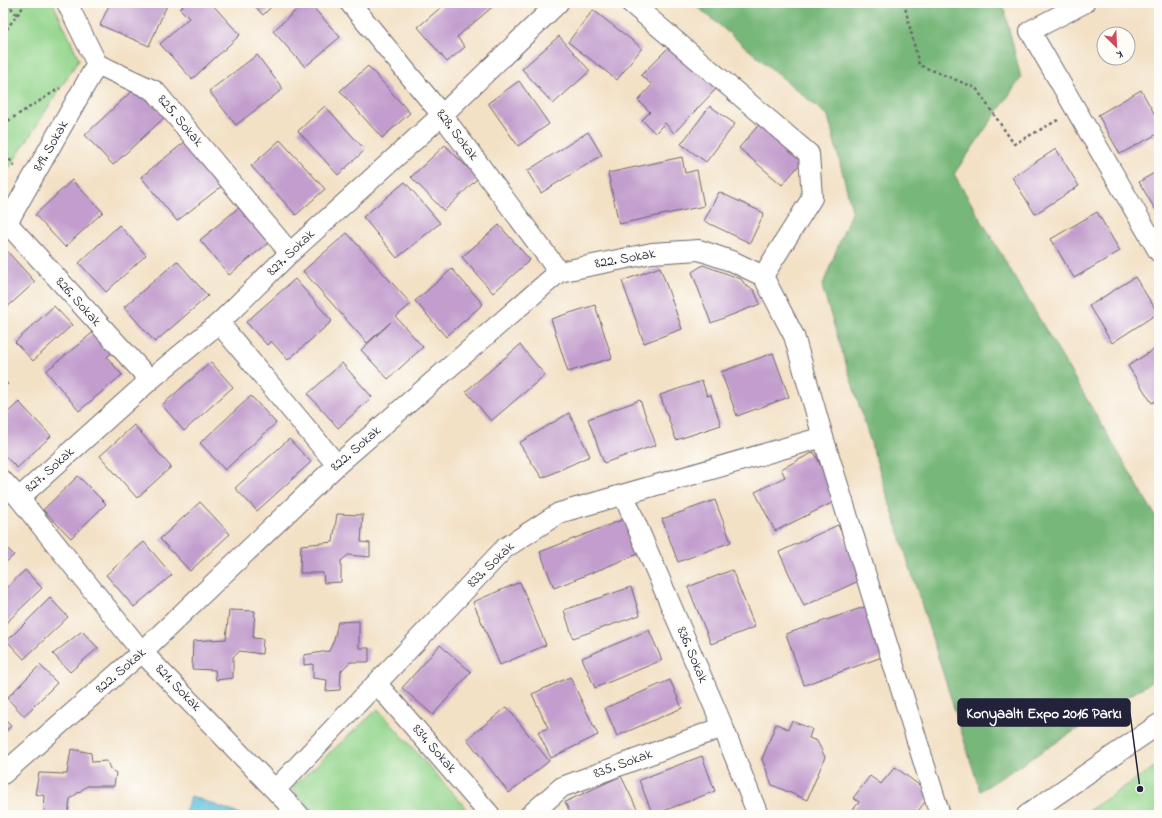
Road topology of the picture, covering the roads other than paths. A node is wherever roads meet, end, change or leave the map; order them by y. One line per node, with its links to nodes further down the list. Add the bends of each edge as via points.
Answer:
1 (67, 3): 6 (street)
2 (350, 3): 7 (street, 828. Sokak)
3 (558, 3): 7 (street, 827. Sokak)
4 (631, 3): 12 (street, via 809,154 812,198)
5 (1084, 3): 9 (street, via 1030,31)
6 (97, 64): 8 (street, 819. Sokak); 10 (street, 825. Sokak, via 155,91)
7 (442, 115): 10 (street, 827. Sokak); 11 (street, 828. Sokak)
8 (5, 225): 14 (street, 826. Sokak)
9 (1159, 252)
10 (290, 253): 13 (street, 827. Sokak)
11 (559, 272): 12 (street, 822. Sokak, via 652,253 699,250 734,262); 16 (street, 822. Sokak)
12 (763, 276): 15 (street, via 794,336)
13 (220, 323): 14 (street, 827. Sokak); 16 (street)
14 (150, 380): 19 (street, 827. Sokak)
15 (823, 437): 18 (street, 833. Sokak); 30 (street)
16 (337, 465): 20 (street, 822. Sokak)
17 (3, 481): 19 (street, 821. Sokak)
18 (624, 496): 21 (street, 833. Sokak, via 559,513 505,548); 23 (street, 836. Sokak)
19 (19, 498): 20 (street, 821. Sokak)
20 (142, 652): 24 (street, 822. Sokak); 25 (street, 821. Sokak)
21 (377, 684): 25 (street, 833. Sokak); 27 (street, 834. Sokak)
22 (1159, 724): 31 (street)
23 (723, 727): 28 (street, 835. Sokak, via 562,787); 29 (street, 836. Sokak)
24 (3, 774)
25 (275, 790): 26 (street, 821. Sokak)
26 (298, 815)
27 (490, 815)
28 (530, 815)
29 (758, 815)
30 (940, 815)
31 (1027, 815)

